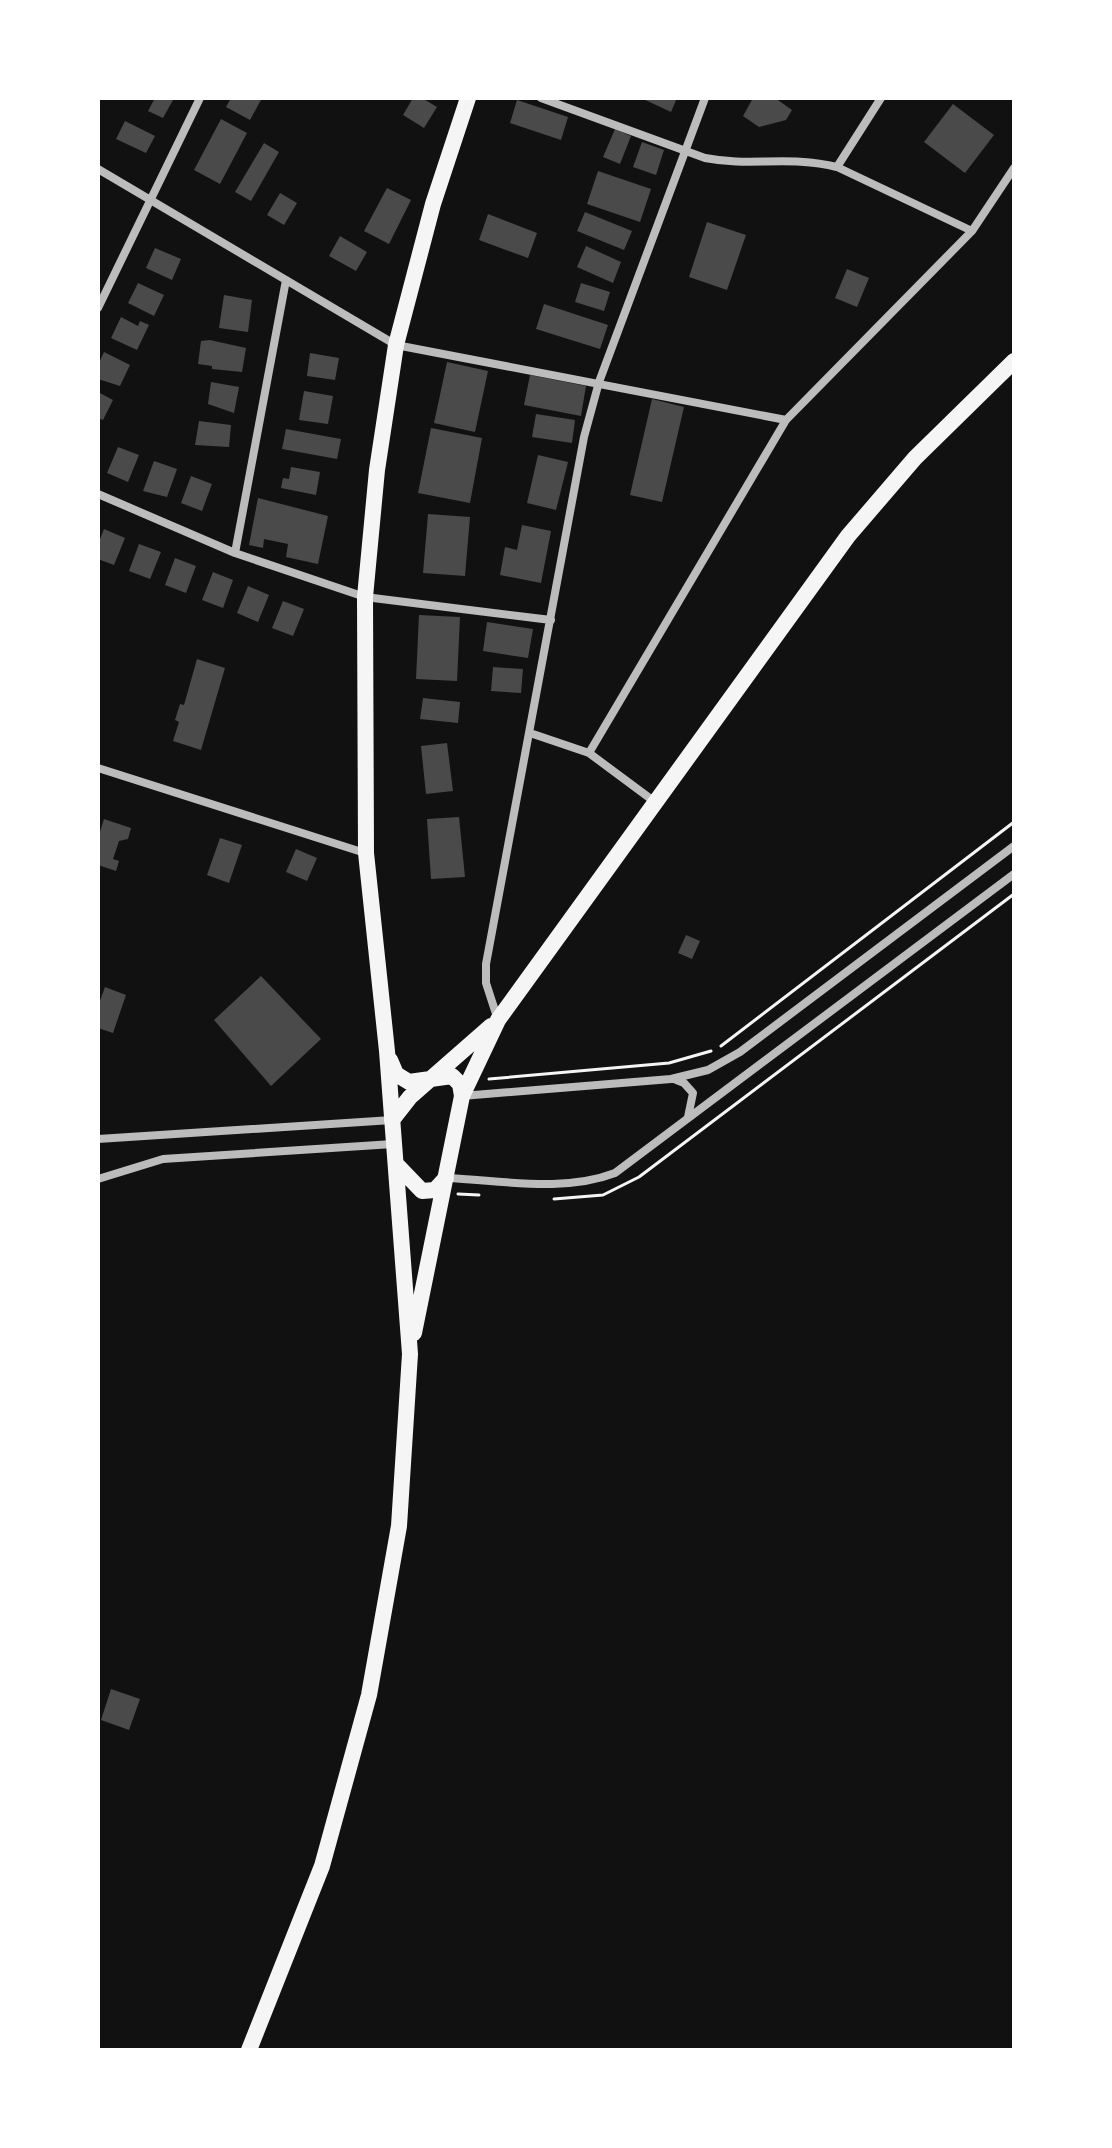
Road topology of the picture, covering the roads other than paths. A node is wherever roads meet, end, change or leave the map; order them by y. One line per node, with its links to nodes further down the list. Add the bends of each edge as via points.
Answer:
1 (200, 98): 10 (street)
2 (468, 98): 14 (main road)
3 (541, 98): 6 (street)
4 (705, 98): 6 (street)
5 (881, 98): 7 (street)
6 (685, 151): 7 (street, via 728,162 781,158); 16 (street)
7 (837, 167): 11 (street)
8 (1014, 168): 11 (street)
9 (98, 169): 10 (street)
10 (150, 201): 12 (street); 13 (street)
11 (972, 231): 17 (street)
12 (286, 280): 14 (street); 19 (street)
13 (98, 308)
14 (396, 345): 16 (street); 20 (main road)
15 (1014, 361): 25 (main road, via 915,458 848,536)
16 (599, 382): 17 (street); 21 (street)
17 (786, 420): 23 (street)
18 (98, 494): 19 (street)
19 (235, 553): 20 (street)
20 (365, 597): 21 (street); 27 (main road)
21 (551, 620): 22 (street)
22 (530, 733): 23 (street); 29 (street, via 486,964)
23 (589, 753): 25 (street)
24 (98, 768): 27 (street)
25 (656, 802): 29 (main road)
26 (1014, 846): 31 (street, via 740,1052 708,1070)
27 (366, 853): 30 (main road)
28 (1014, 874): 35 (street)
29 (498, 1020): 32 (main road); 33 (main road)
30 (387, 1051): 32 (main road, via 402,1079); 34 (main road)
31 (671, 1079): 33 (street); 35 (street, via 693,1093)
32 (430, 1080): 33 (main road, via 452,1076); 34 (main road)
33 (462, 1096): 39 (main road)
34 (392, 1120): 36 (street); 37 (main road)
35 (686, 1122): 39 (street, via 630,1164 599,1179 565,1183)
36 (98, 1139)
37 (394, 1144): 38 (main road); 40 (street, via 163,1159)
38 (395, 1162): 39 (main road, via 422,1191 435,1190); 41 (main road)
39 (446, 1178): 41 (main road)
40 (98, 1179)
41 (410, 1354): 42 (main road, via 399,1526 369,1695 322,1866)
42 (249, 2050)

